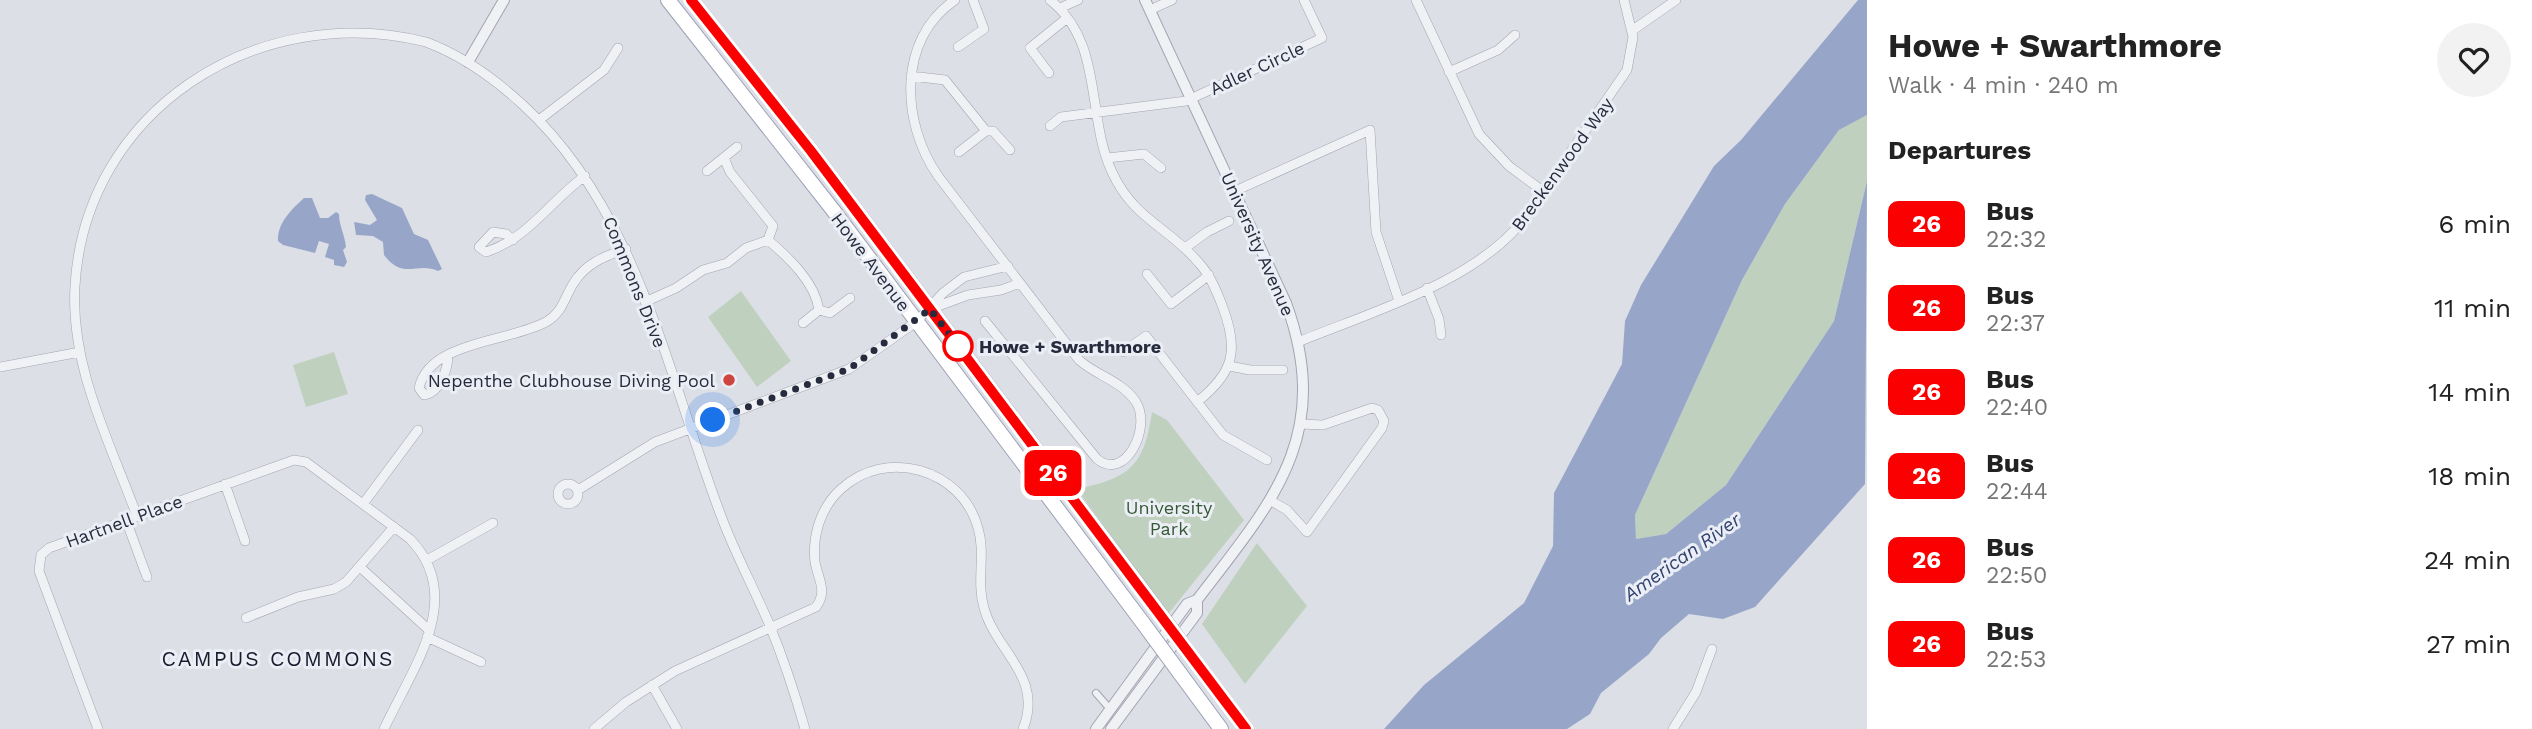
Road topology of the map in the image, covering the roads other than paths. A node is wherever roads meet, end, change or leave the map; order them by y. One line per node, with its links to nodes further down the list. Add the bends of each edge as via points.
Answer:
1 (503, 0): 20 (street)
2 (668, 0): 55 (main road, Howe Avenue)
3 (691, 0): 52 (main road, Howe Avenue)
4 (955, 0): 23 (street, via 928,26 915,52)
5 (973, 0): 18 (street, via 984,29)
6 (1051, 0): 14 (street)
7 (1078, 0): 14 (street)
8 (1172, 0): 13 (street)
9 (1304, 0): 24 (street, Adler Circle, via 1322,38)
10 (1416, 0): 21 (street)
11 (1624, 0): 16 (street, Breckenwood Way)
12 (1676, 0): 16 (street)
13 (1147, 5): 24 (street, University Avenue)
14 (1060, 8): 15 (street)
15 (1067, 18): 22 (street, via 1030,48); 25 (street, via 1087,60)
16 (1633, 30): 38 (street, Breckenwood Way, via 1630,60 1621,81)
17 (1515, 35): 21 (street, via 1498,50)
18 (958, 47)
19 (618, 48): 26 (street, via 604,70)
20 (468, 62): 26 (street, Commons Drive); 59 (street, Commons Drive, via 401,34 331,26 262,38 191,73 135,126 113,157 92,201 75,285)
21 (1449, 72): 38 (street, via 1489,147)
22 (1049, 73)
23 (911, 76): 28 (street, via 944,80); 44 (street, via 913,117 923,151)
24 (1193, 98): 25 (street); 37 (street, University Avenue)
25 (1098, 112): 27 (street, via 1061,117); 33 (street)
26 (539, 120): 36 (street, Commons Drive)
27 (1049, 126)
28 (986, 131): 30 (street, via 993,131); 31 (street)
29 (737, 147): 32 (street)
30 (1010, 150)
31 (959, 152)
32 (724, 158): 35 (street); 41 (street, via 773,226)
33 (1107, 158): 34 (street, via 1144,154); 42 (street, via 1117,183 1138,211)
34 (1161, 168)
35 (707, 171)
36 (585, 176): 40 (street); 43 (street, Commons Drive)
37 (1235, 191): 50 (street, via 1370,130 1376,232); 58 (street, University Avenue, via 1286,303)
38 (1544, 192): 48 (street, Breckenwood Way, via 1490,254)
39 (1229, 221): 42 (street)
40 (513, 240)
41 (768, 240): 51 (street); 53 (street, via 787,256 817,296)
42 (1185, 248): 46 (street)
43 (626, 249): 51 (street, Commons Drive); 61 (street, via 592,262 573,282 558,314 543,323)
44 (1008, 266): 47 (street); 52 (street, via 964,277)
45 (1147, 274): 46 (street, via 1171,304)
46 (1209, 275): 62 (street, via 1231,332)
47 (1020, 283): 52 (street); 54 (street, via 1079,360 1110,377 1136,402 1141,432 1125,458 1113,465 1097,459)
48 (1427, 288): 50 (street, Breckenwood Way); 57 (street, via 1440,318)
49 (850, 298): 53 (street, via 830,313)
50 (1399, 301): 58 (street, Breckenwood Way)
51 (645, 302): 67 (street, Commons Drive)
52 (930, 309): 55 (street); 100 (main road, Howe Avenue, bridge)
53 (819, 310): 56 (street)
54 (985, 321)
55 (916, 322): 67 (street, via 840,373); 99 (main road, Howe Avenue, bridge)
56 (803, 323)
57 (1441, 335)
58 (1298, 342): 66 (street, University Avenue, via 1303,386)
59 (80, 352): 63 (street); 74 (street, Commons Drive)
60 (1123, 352): 65 (street, via 1146,336)
61 (448, 355)
62 (1229, 366): 64 (street); 65 (street)
63 (0, 367)
64 (1283, 370)
65 (1197, 402): 69 (street, via 1223,435)
66 (1300, 424): 72 (street, University Avenue, via 1288,468); 72 (street, via 1323,425 1371,408 1378,410 1384,421 1307,532 1287,510)
67 (690, 429): 71 (street, via 639,451); 84 (street, Commons Drive, via 734,548)
68 (418, 430): 73 (street)
69 (1267, 460)
70 (225, 484): 73 (street, Hartnell Place, via 301,460); 74 (street, Hartnell Place); 78 (street)
71 (578, 490)
72 (1271, 501): 82 (street, University Avenue)
73 (363, 504): 77 (street, Hartnell Place)
74 (137, 516): 75 (street, Hartnell Place)
75 (126, 520): 81 (street); 91 (street, Hartnell Place, via 49,548 38,561)
76 (493, 523): 79 (street)
77 (394, 527): 79 (street, Hartnell Place); 80 (street)
78 (245, 541)
79 (427, 560): 85 (street, Hartnell Place, via 437,599)
80 (361, 568): 83 (street, via 334,589 298,597); 85 (street)
81 (147, 577)
82 (1198, 600): 90 (street, University Avenue, via 1187,604); 98 (street, University Avenue, via 1197,613)
83 (246, 618)
84 (771, 628): 88 (street, via 702,657); 95 (street, Commons Drive); 96 (street, via 811,611 821,599 816,537 824,512 840,490 874,470 900,467 923,471 953,488 975,518 981,541 979,581 984,608 1026,684)
85 (428, 634): 87 (street); 92 (street, Hartnell Place)
86 (1712, 649): 101 (street, via 1696,692)
87 (481, 662)
88 (652, 685): 93 (street); 94 (street)
89 (1096, 693): 90 (street)
90 (1110, 709): 97 (street, University Avenue)
91 (97, 729)
92 (384, 729)
93 (594, 729)
94 (677, 729)
95 (805, 729)
96 (1023, 729)
97 (1096, 729)
98 (1111, 729)
99 (1221, 729)
100 (1246, 729)
101 (1673, 729)

